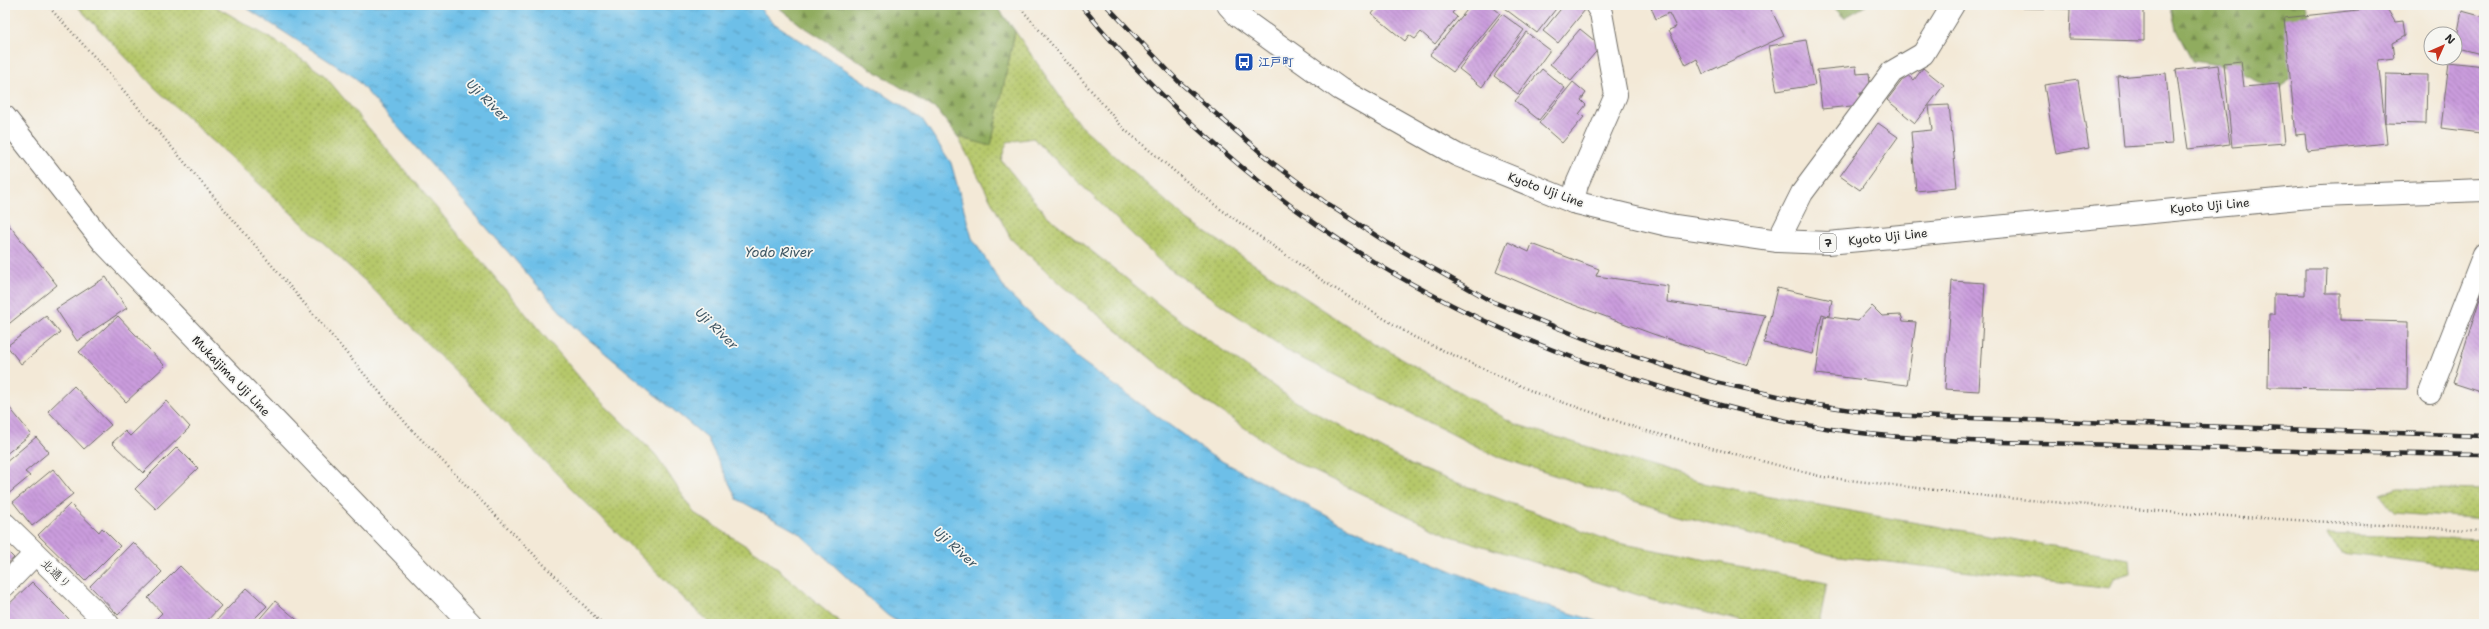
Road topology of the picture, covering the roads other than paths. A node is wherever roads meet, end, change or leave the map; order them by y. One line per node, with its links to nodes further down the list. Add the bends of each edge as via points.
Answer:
1 (1228, 5): 6 (main road, Kyoto Uji Line / 7, via 1238,16 1347,93 1457,155)
2 (1596, 5): 6 (main road, via 1601,13 1616,95 1577,184)
3 (1953, 5): 7 (main road, via 1923,54 1892,72 1802,193)
4 (5, 117): 14 (main road, Mukaijima Uji Line, via 104,243)
5 (2484, 190): 7 (main road, Kyoto Uji Line / 7, via 2321,196 1828,243)
6 (1573, 202): 7 (main road, Kyoto Uji Line / 7, via 1668,224)
7 (1778, 241)
8 (2484, 254): 9 (main road)
9 (2430, 393)
10 (5, 524): 11 (main road, 北通り)
11 (35, 554): 12 (main road); 13 (main road, 北通り)
12 (5, 585)
13 (108, 624)
14 (471, 624)

